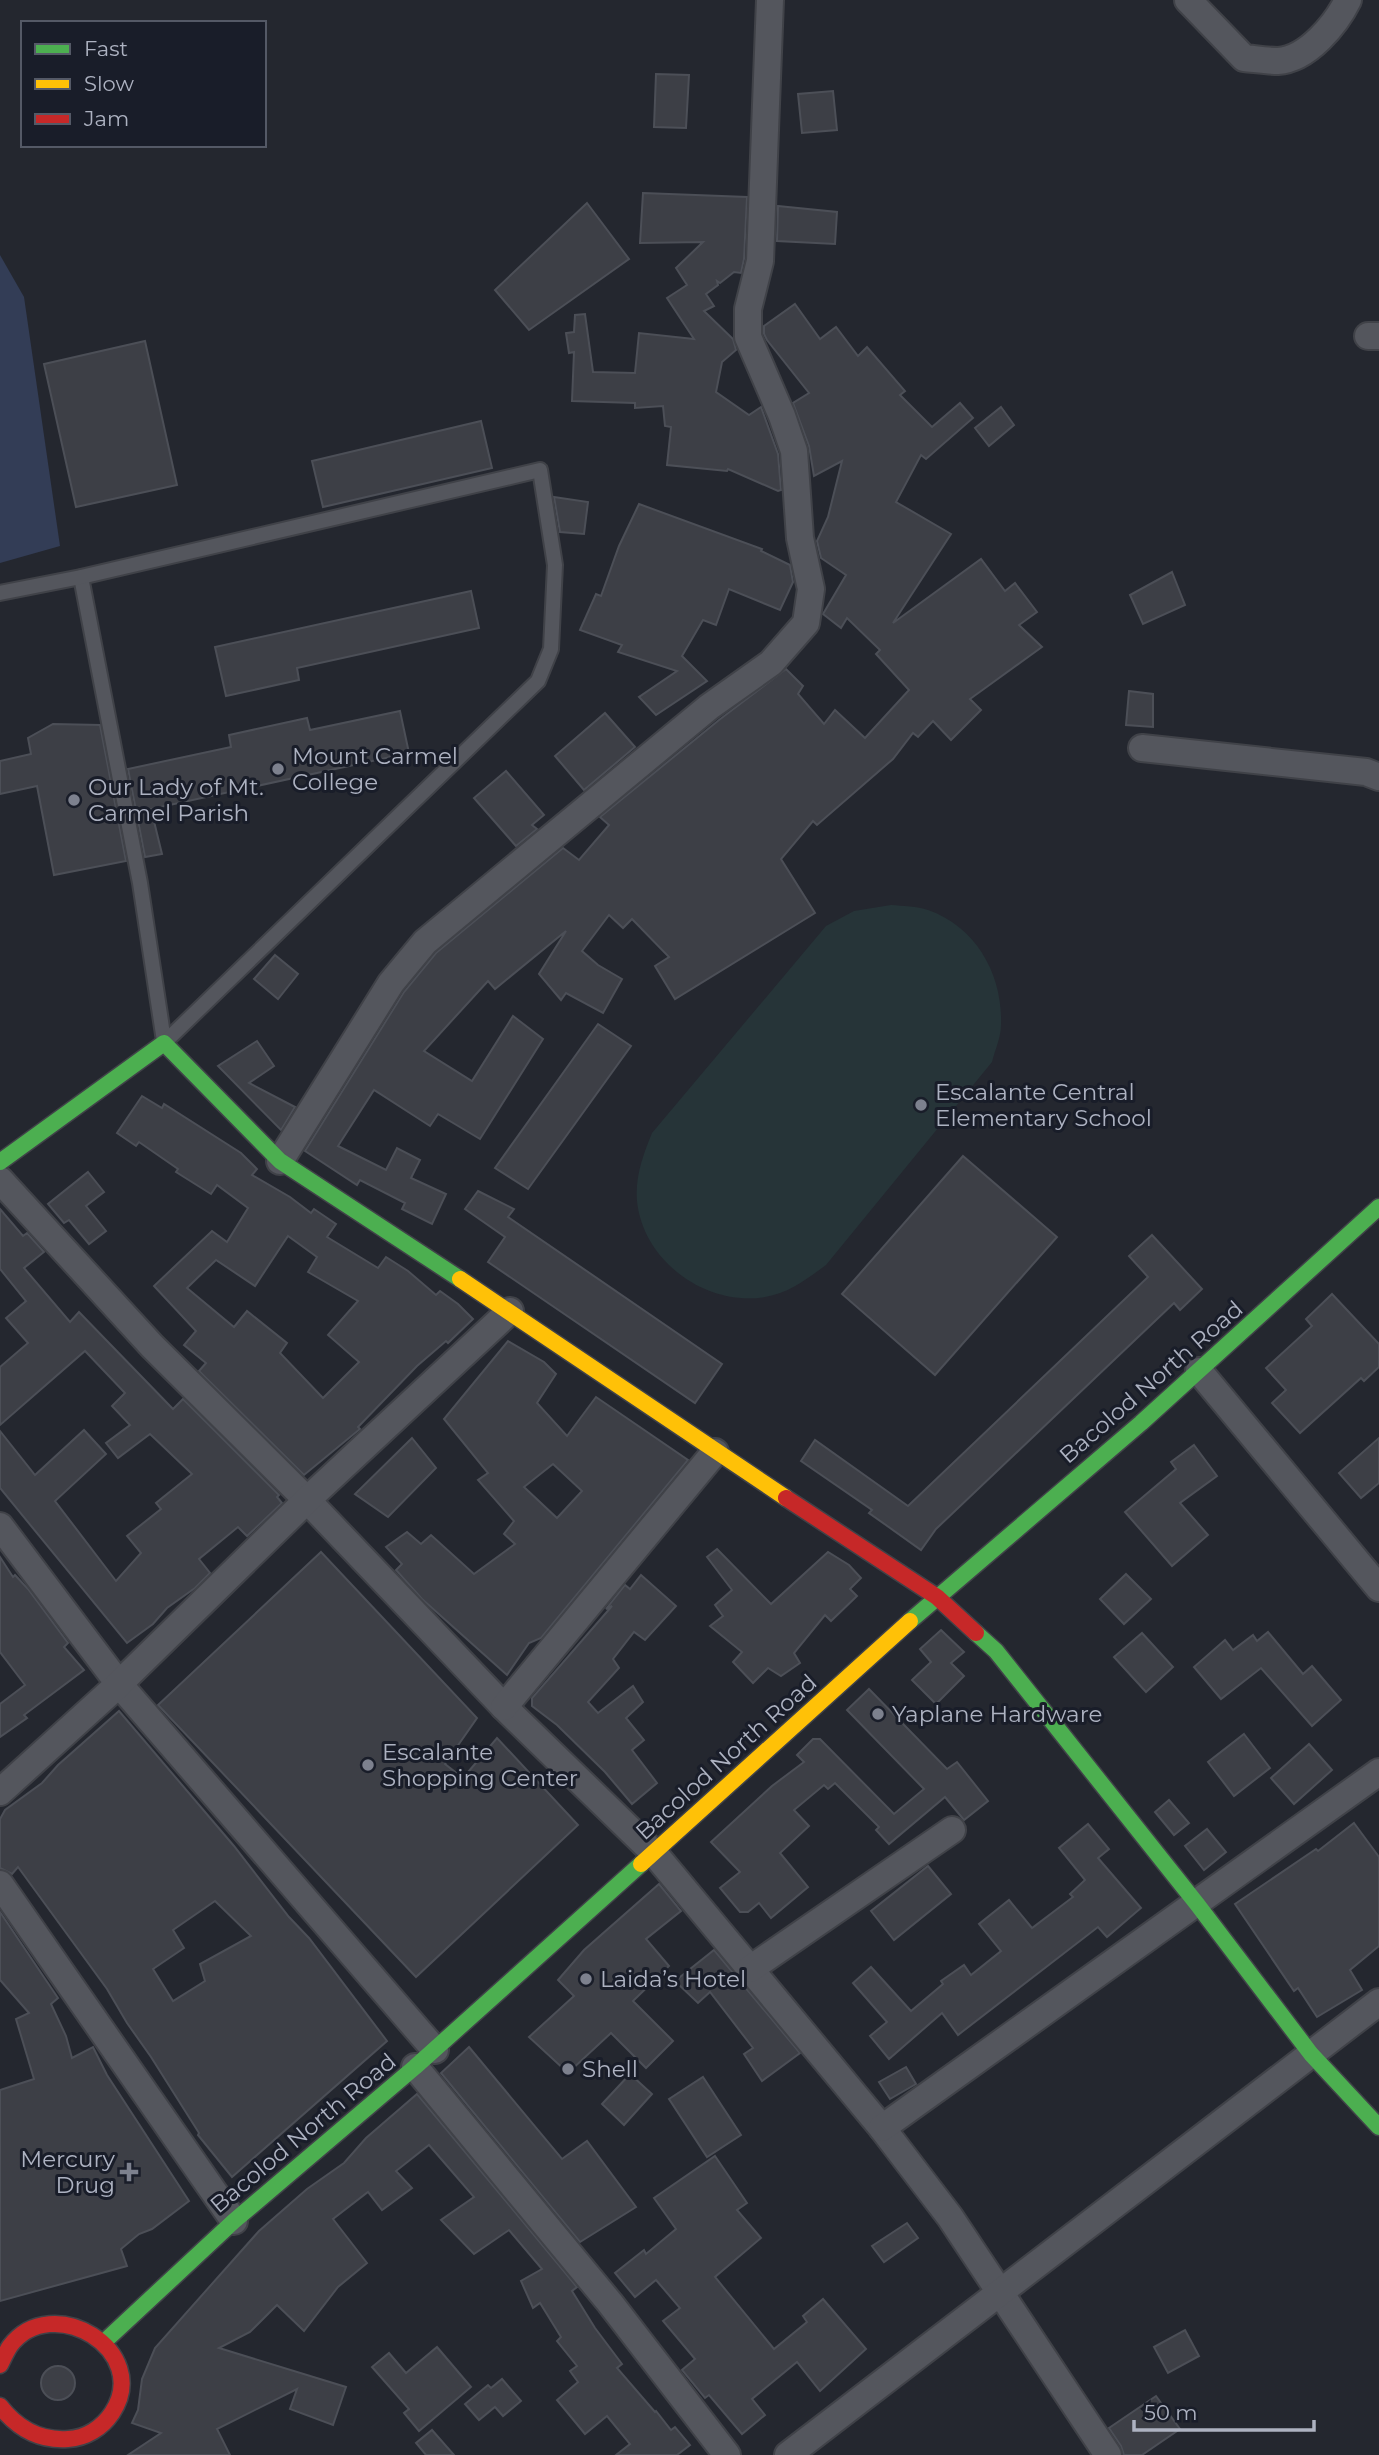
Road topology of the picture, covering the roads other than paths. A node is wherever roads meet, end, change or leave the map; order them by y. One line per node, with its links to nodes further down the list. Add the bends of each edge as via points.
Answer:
1 (770, 0): 9 (street, via 760,261 748,309 748,337 794,451 800,538 811,589 806,623 771,663 709,707 425,942 391,984)
2 (1188, 0): 3 (street, via 1244,58 1281,61 1314,46)
3 (1349, 0)
4 (81, 577): 5 (lane); 8 (lane, via 140,883); 8 (lane, via 540,470 555,565 551,649 538,681)
5 (0, 593)
6 (1142, 748): 7 (street)
7 (1379, 777)
8 (164, 1043): 9 (main road); 10 (main road)
9 (280, 1161): 13 (main road)
10 (0, 1162)
11 (0, 1180): 16 (street, via 152,1346)
12 (1379, 1207): 14 (main road, Bacolod North Road)
13 (510, 1311): 15 (main road); 16 (street)
14 (1199, 1371): 18 (street); 19 (main road, Bacolod North Road)
15 (715, 1452): 19 (main road); 21 (street)
16 (307, 1500): 20 (street); 21 (street)
17 (0, 1526): 20 (street)
18 (1379, 1588)
19 (937, 1597): 25 (main road, Bacolod North Road); 27 (main road, via 996,1651)
20 (119, 1684): 23 (street); 31 (street)
21 (504, 1707): 25 (street)
22 (1379, 1772): 27 (street)
23 (0, 1792)
24 (952, 1830): 28 (street)
25 (654, 1853): 28 (street); 31 (main road, Bacolod North Road)
26 (0, 1884): 34 (street)
27 (1197, 1904): 30 (main road); 33 (street)
28 (750, 1969): 33 (street)
29 (1379, 2002): 30 (street)
30 (1311, 2054): 32 (main road); 35 (street)
31 (425, 2059): 34 (main road, Bacolod North Road); 40 (street)
32 (1379, 2127)
33 (882, 2129): 35 (street, via 950,2217)
34 (234, 2221): 36 (main road, Bacolod North Road)
35 (999, 2291): 41 (street); 42 (street)
36 (104, 2342): 37 (main road, via 88,2330 49,2324 14,2341); 39 (main road, via 116,2360 121,2381 119,2403 109,2422)
37 (0, 2365)
38 (0, 2406): 39 (main road, via 16,2432 33,2443)
39 (77, 2451)
40 (727, 2455)
41 (788, 2455)
42 (1108, 2455)

